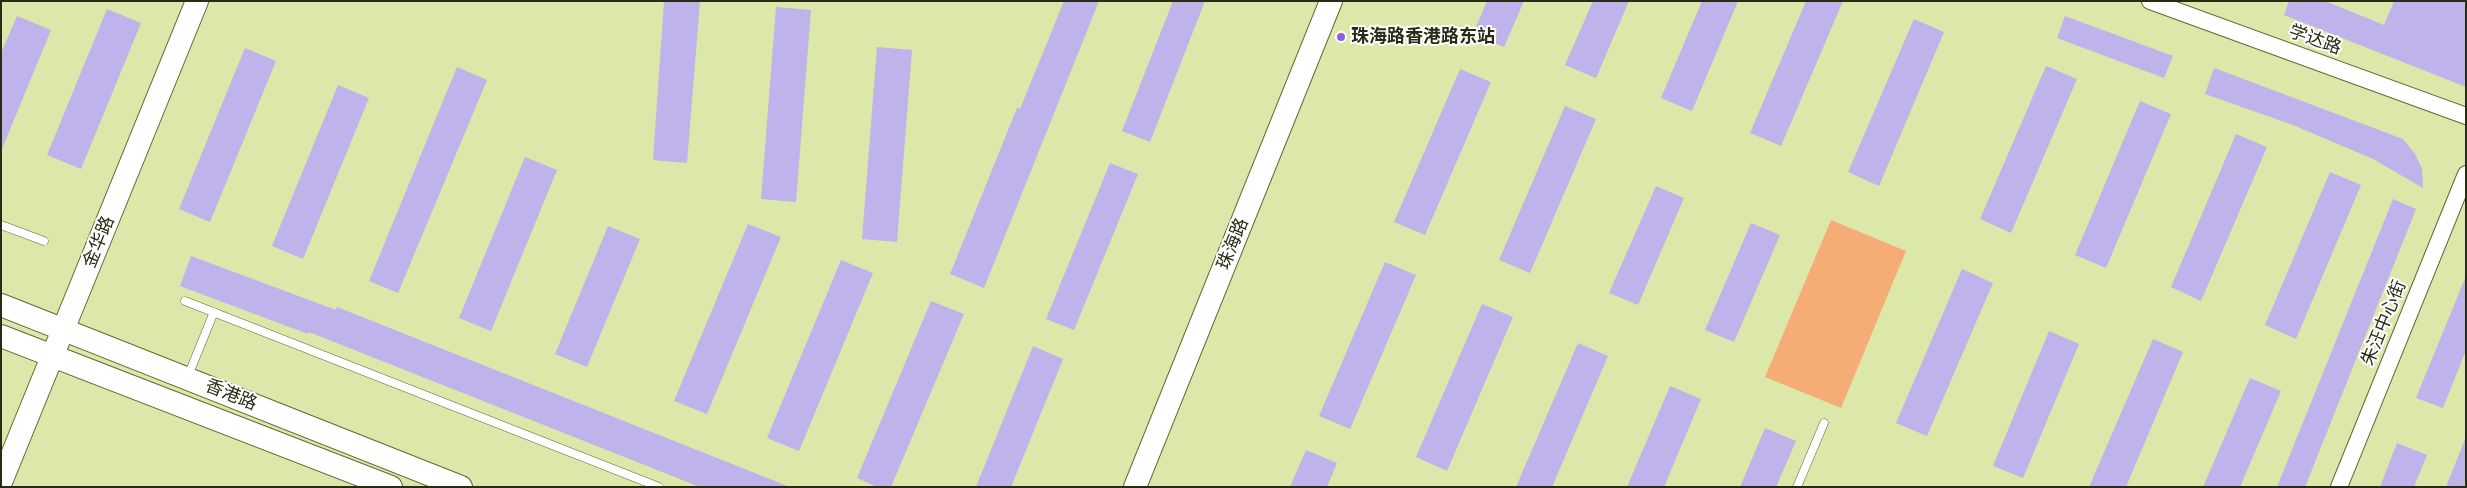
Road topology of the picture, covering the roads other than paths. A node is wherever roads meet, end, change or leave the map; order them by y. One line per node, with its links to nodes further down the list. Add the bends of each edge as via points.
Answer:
1 (197, 1): 11 (main road, 金华路)
2 (1331, 1): 20 (main road, 珠海路)
3 (2150, 1): 4 (street, 学达路)
4 (2466, 116)
5 (2466, 174): 22 (street, 朱汪中心街)
6 (1, 225): 7 (lane)
7 (44, 241)
8 (185, 301): 10 (lane)
9 (1, 305): 11 (main road, 香港路)
10 (214, 312): 14 (lane); 19 (lane)
11 (64, 328): 13 (main road, 金华路); 14 (main road, 香港路)
12 (1, 336): 13 (main road, 香港路)
13 (53, 355): 16 (main road, 金华路); 17 (main road, 香港路)
14 (188, 378): 18 (main road, 香港路)
15 (1824, 423): 21 (lane)
16 (1, 482)
17 (391, 487)
18 (461, 487)
19 (658, 487)
20 (1135, 487)
21 (1797, 487)
22 (2339, 487)

